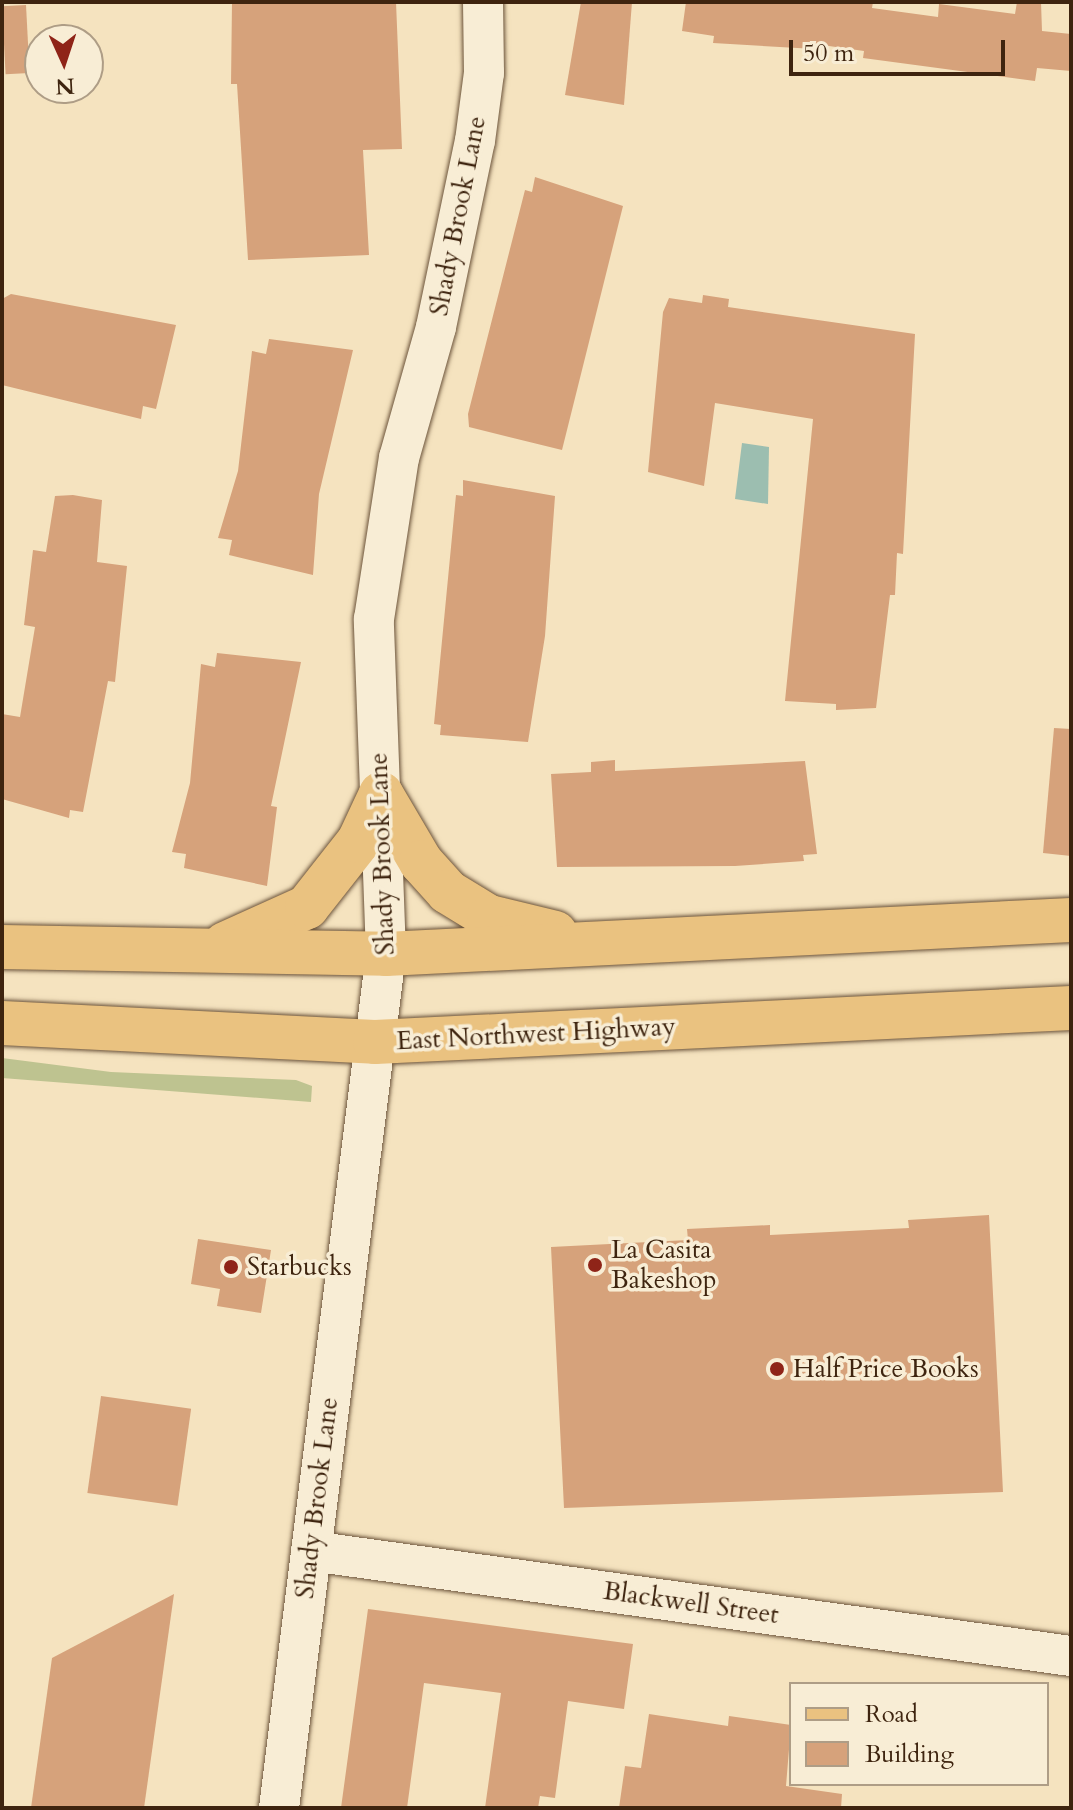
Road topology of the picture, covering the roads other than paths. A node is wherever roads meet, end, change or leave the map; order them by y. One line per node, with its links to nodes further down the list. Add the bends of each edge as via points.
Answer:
1 (483, 2): 2 (street, Shady Brook Lane, via 484,73 467,188 381,553 374,619)
2 (381, 794): 4 (main road, via 421,862 448,892 489,917); 6 (main road, via 359,841 307,907); 7 (street, Shady Brook Lane)
3 (1071, 920): 4 (main road)
4 (633, 943): 7 (main road)
5 (2, 947): 6 (main road)
6 (204, 952): 7 (main road)
7 (386, 954): 10 (street, Shady Brook Lane)
8 (1071, 1008): 10 (main road, East Northwest Highway)
9 (2, 1023): 10 (main road, East Northwest Highway)
10 (375, 1042): 11 (street, Shady Brook Lane)
11 (311, 1551): 12 (street, Blackwell Street); 13 (street, Shady Brook Lane)
12 (1071, 1656)
13 (279, 1808)

